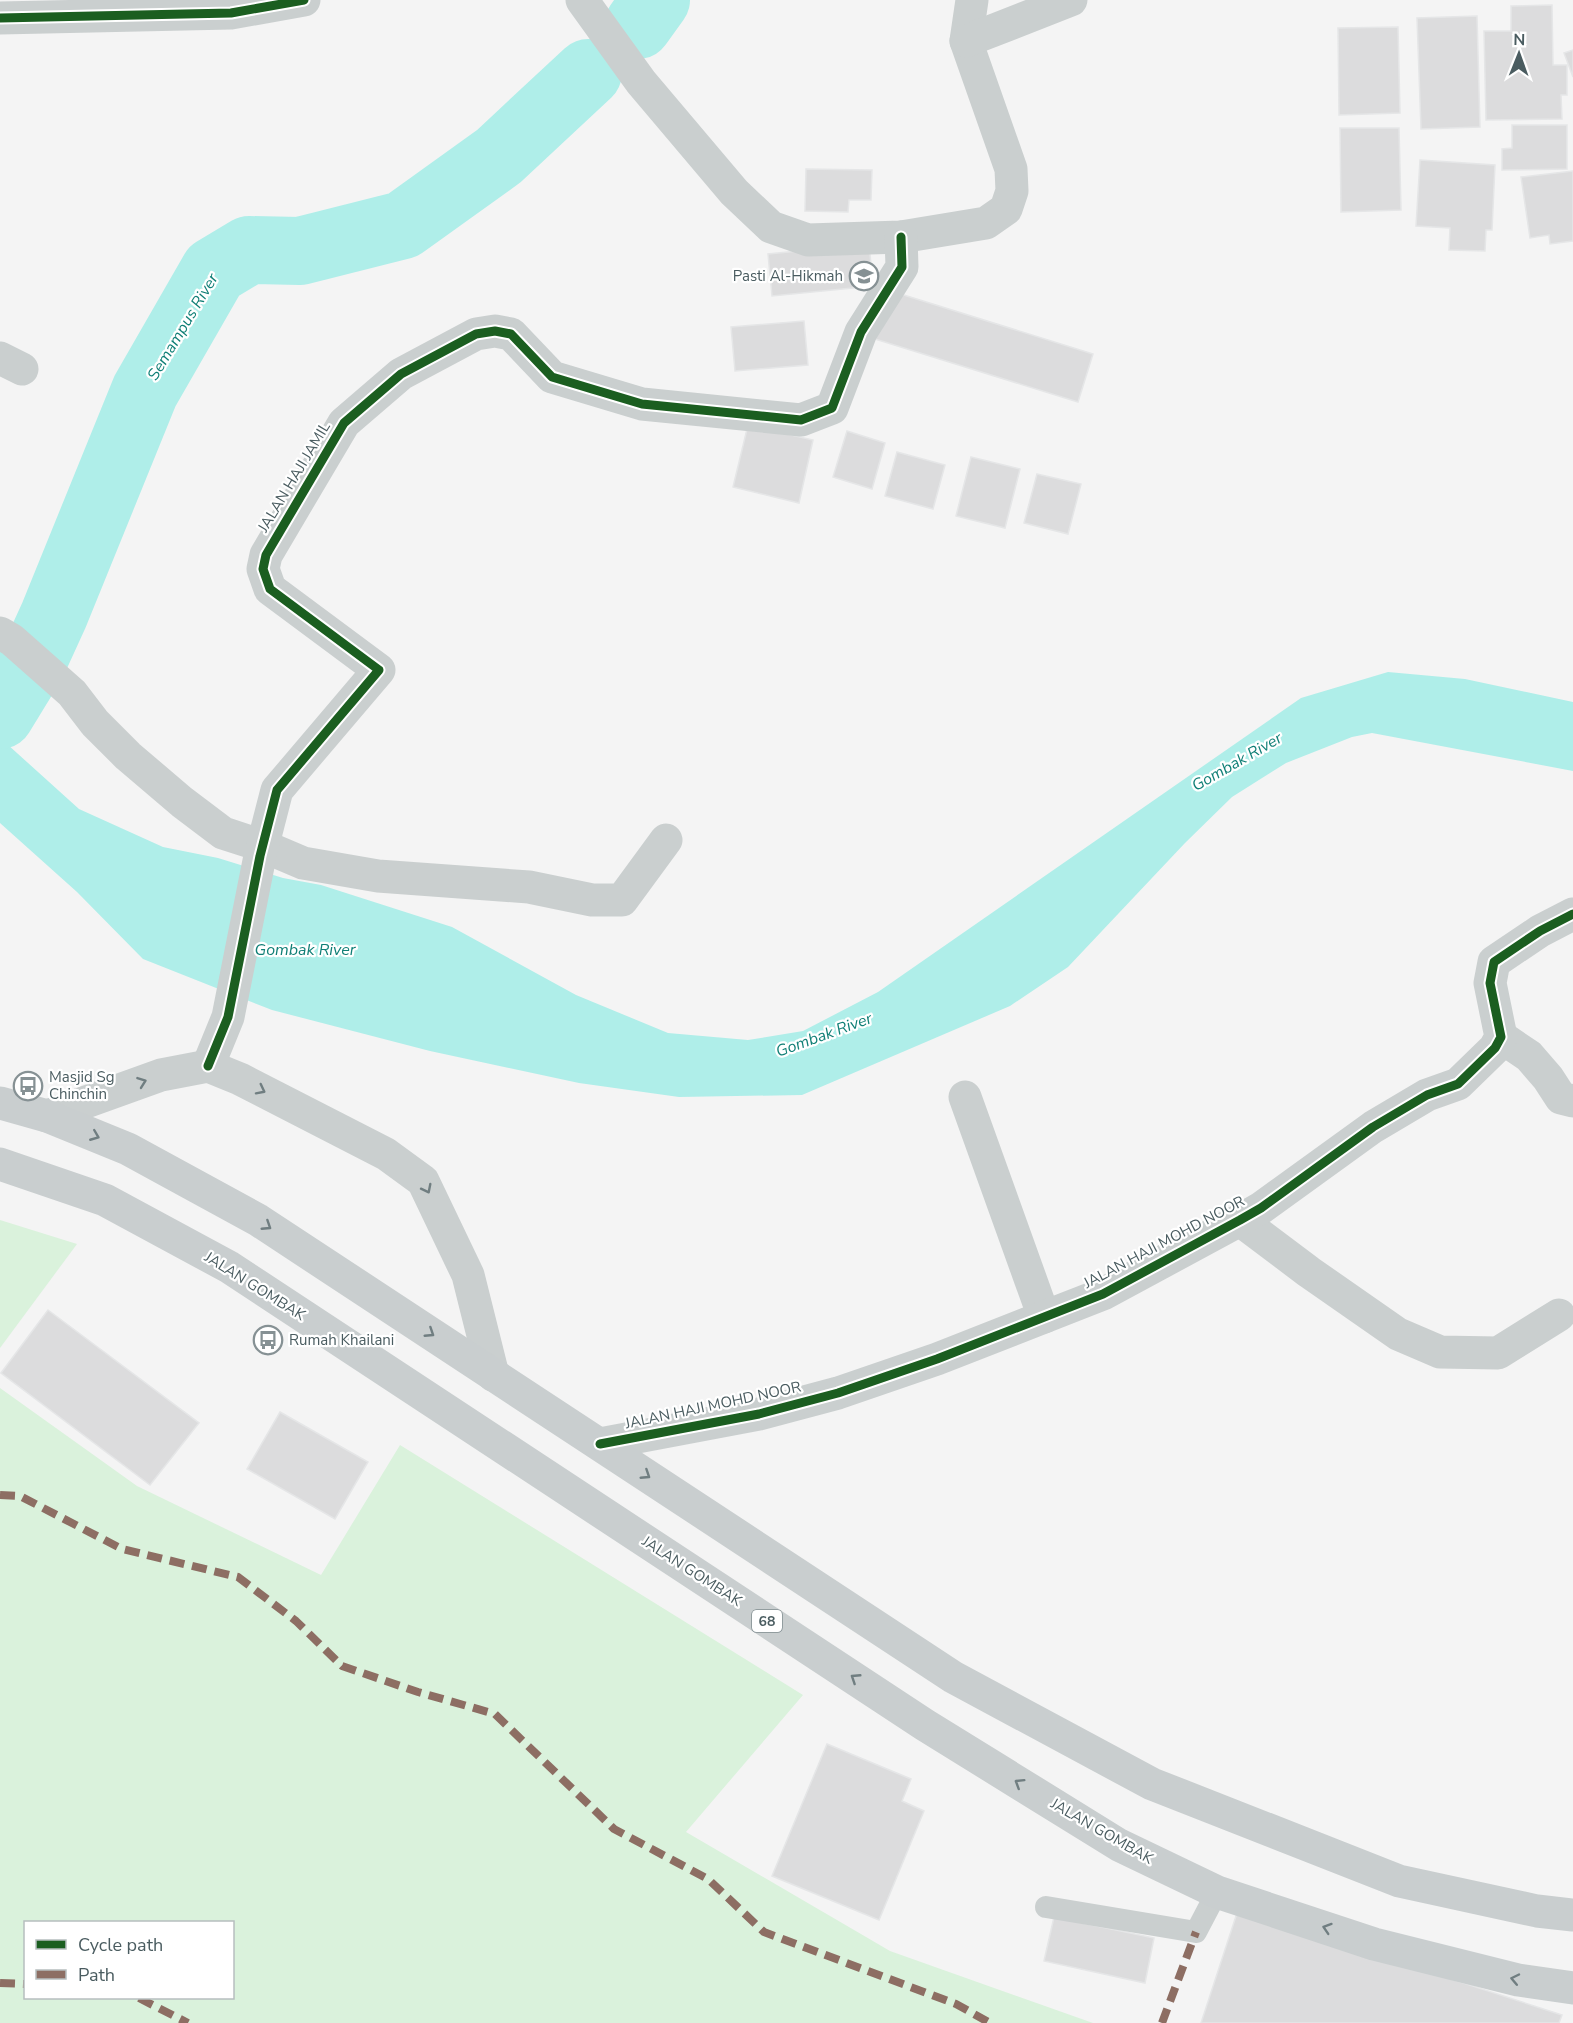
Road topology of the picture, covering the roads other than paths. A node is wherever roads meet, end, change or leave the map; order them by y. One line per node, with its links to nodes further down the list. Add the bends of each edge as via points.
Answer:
1 (304, 0): 5 (street, via 231,13)
2 (582, 0): 7 (street, via 641,82 734,192 771,227 808,240)
3 (972, 0): 6 (street)
4 (1071, 0): 6 (street)
5 (0, 18)
6 (966, 41): 7 (street, via 1011,169 1012,191 1006,208 986,223)
7 (902, 237): 10 (street, JALAN HAJI JAMIL, via 902,267 861,332 832,408 801,420 642,404 552,377 511,334 495,331 476,334 401,374 344,423 266,555 263,570 270,589 379,670 277,790)
8 (6, 636): 10 (street, via 72,693 128,756 182,802 223,833)
9 (666, 840): 10 (street, via 621,900 592,900 529,887 378,876 303,863)
10 (262, 851): 13 (street, via 228,1017)
11 (1573, 914): 12 (street, via 1540,930 1494,962 1490,983)
12 (1501, 1037): 15 (street, via 1529,1056 1561,1098); 19 (street, JALAN HAJI MOHD NOOR, via 1458,1084 1427,1095 1373,1127)
13 (208, 1066): 17 (street, one-way to 13, via 161,1075); 22 (street, one-way to 22, via 376,1149 423,1180 468,1275)
14 (965, 1097): 21 (street)
15 (1573, 1101)
16 (0, 1103): 17 (main road)
17 (47, 1116): 22 (main road, one-way to 22, via 128,1149 258,1220)
18 (0, 1164): 24 (main road, JALAN GOMBAK / 68, one-way to 18, via 1119,1845 925,1725 229,1267 105,1200)
19 (1240, 1220): 20 (street, via 1398,1334 1440,1352 1498,1353); 21 (street, JALAN HAJI MOHD NOOR, via 1103,1294)
20 (1559, 1315)
21 (1044, 1317): 23 (street, JALAN HAJI MOHD NOOR, via 838,1393 759,1414)
22 (493, 1375): 23 (main road)
23 (600, 1444): 26 (main road, one-way to 26, via 953,1677 1152,1784 1399,1881)
24 (1217, 1892): 25 (lane, via 1196,1932); 27 (main road, JALAN GOMBAK / 68, one-way to 24, via 1518,1980 1374,1944)
25 (1046, 1907)
26 (1573, 1915)
27 (1573, 1988)

